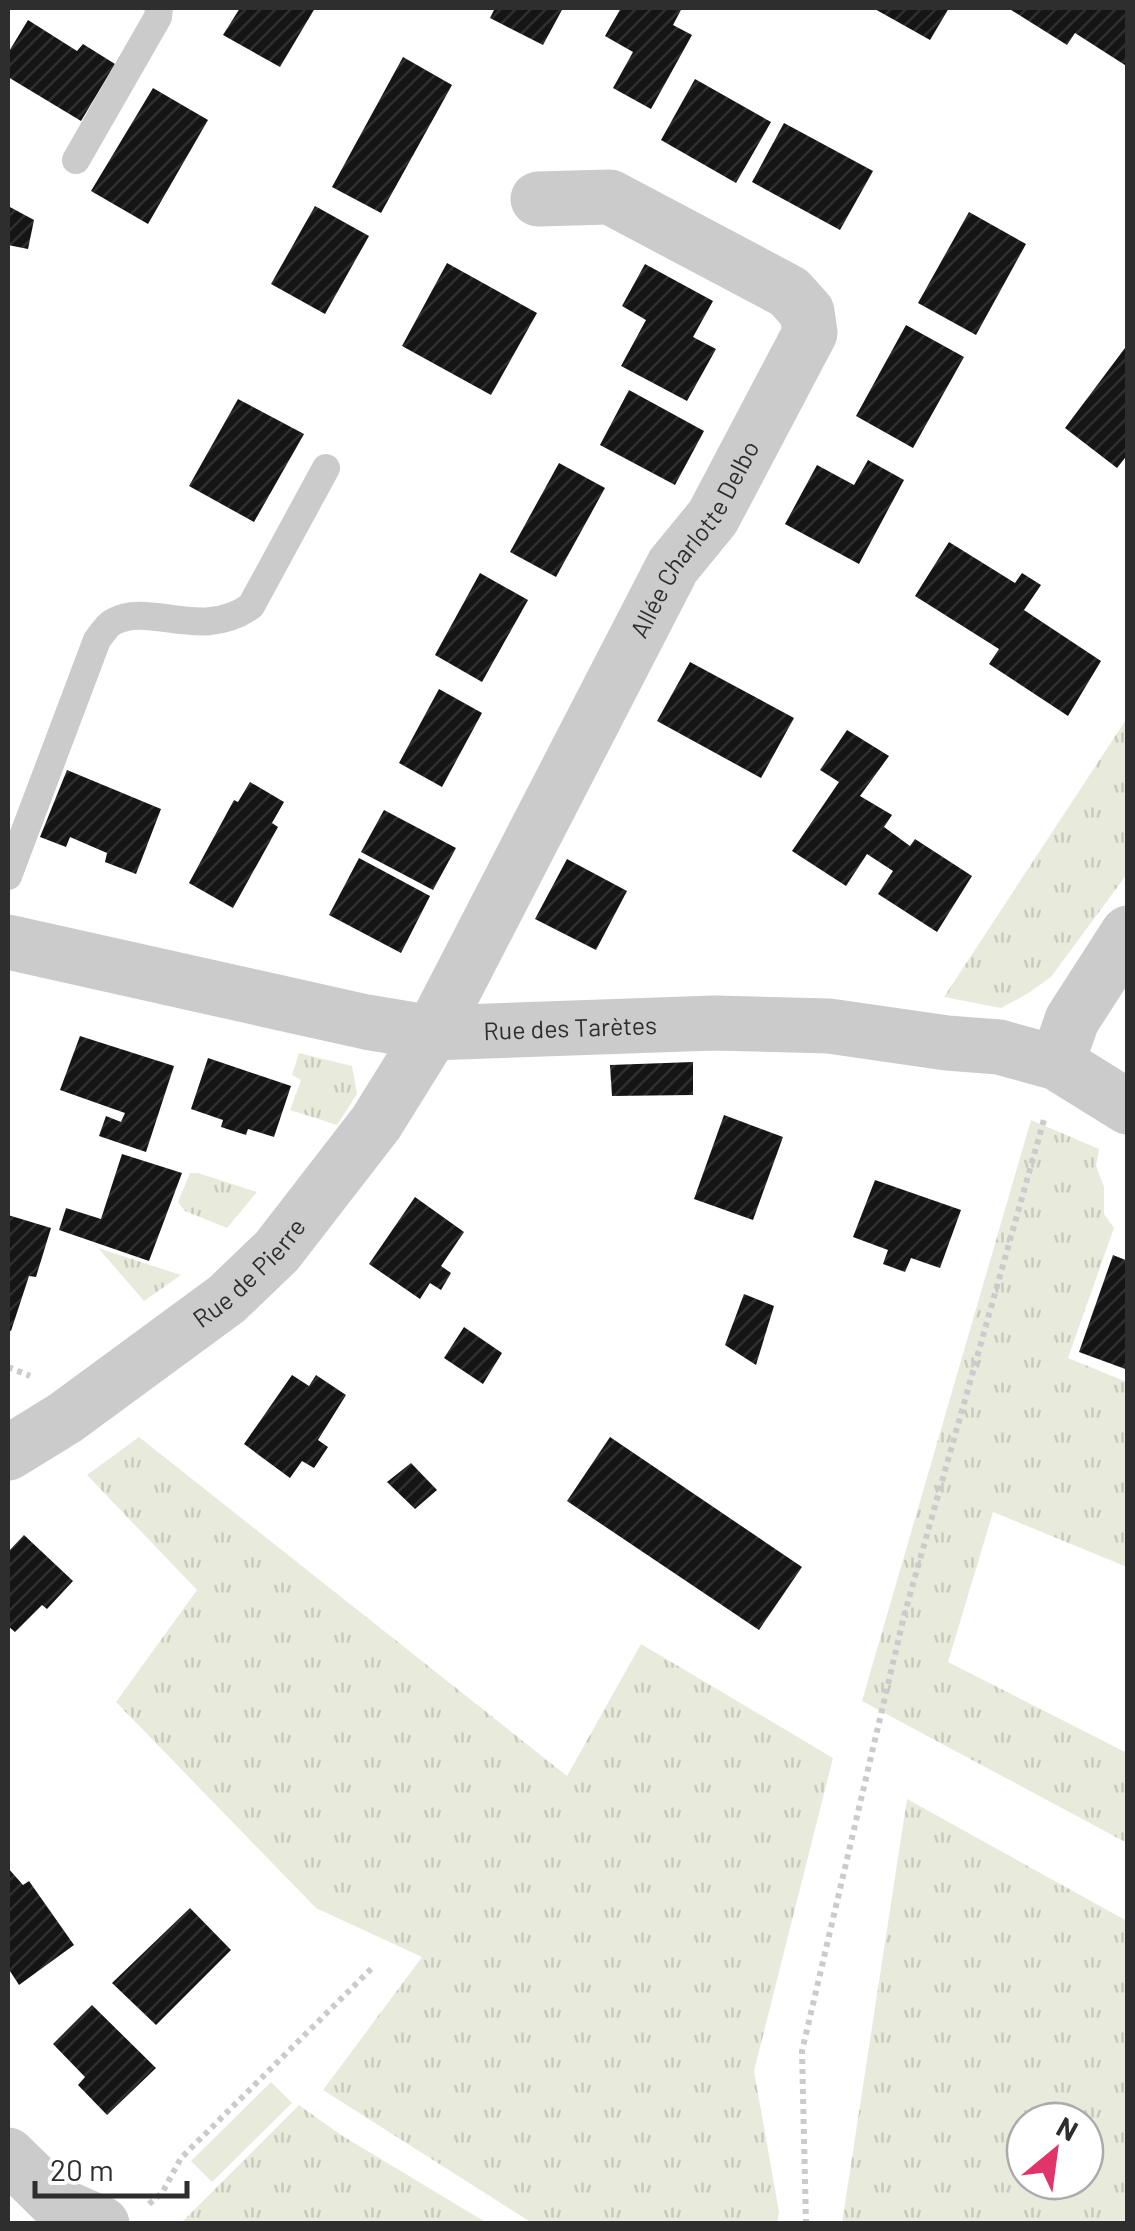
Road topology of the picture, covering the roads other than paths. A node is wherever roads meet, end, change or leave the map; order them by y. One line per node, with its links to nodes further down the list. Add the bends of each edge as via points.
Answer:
1 (159, 8): 2 (lane)
2 (76, 160)
3 (538, 199): 8 (street, Allée Charlotte Delbo, via 610,197 788,292 807,312 810,332 713,517 673,566)
4 (326, 468): 5 (lane, via 251,606 211,623 134,617 112,622 97,640)
5 (8, 876)
6 (1128, 933): 9 (street, via 1072,1020)
7 (8, 942): 8 (street, Rue des Tarètes)
8 (432, 1032): 9 (street, Rue des Tarètes, via 829,1026 999,1046); 11 (street, Rue de Pierre, via 376,1123 277,1251 227,1299)
9 (1056, 1063): 10 (street, Rue des Tarètes)
10 (1128, 1106)
11 (8, 1453)
12 (8, 2155): 13 (street, via 58,2205)
13 (119, 2218)

